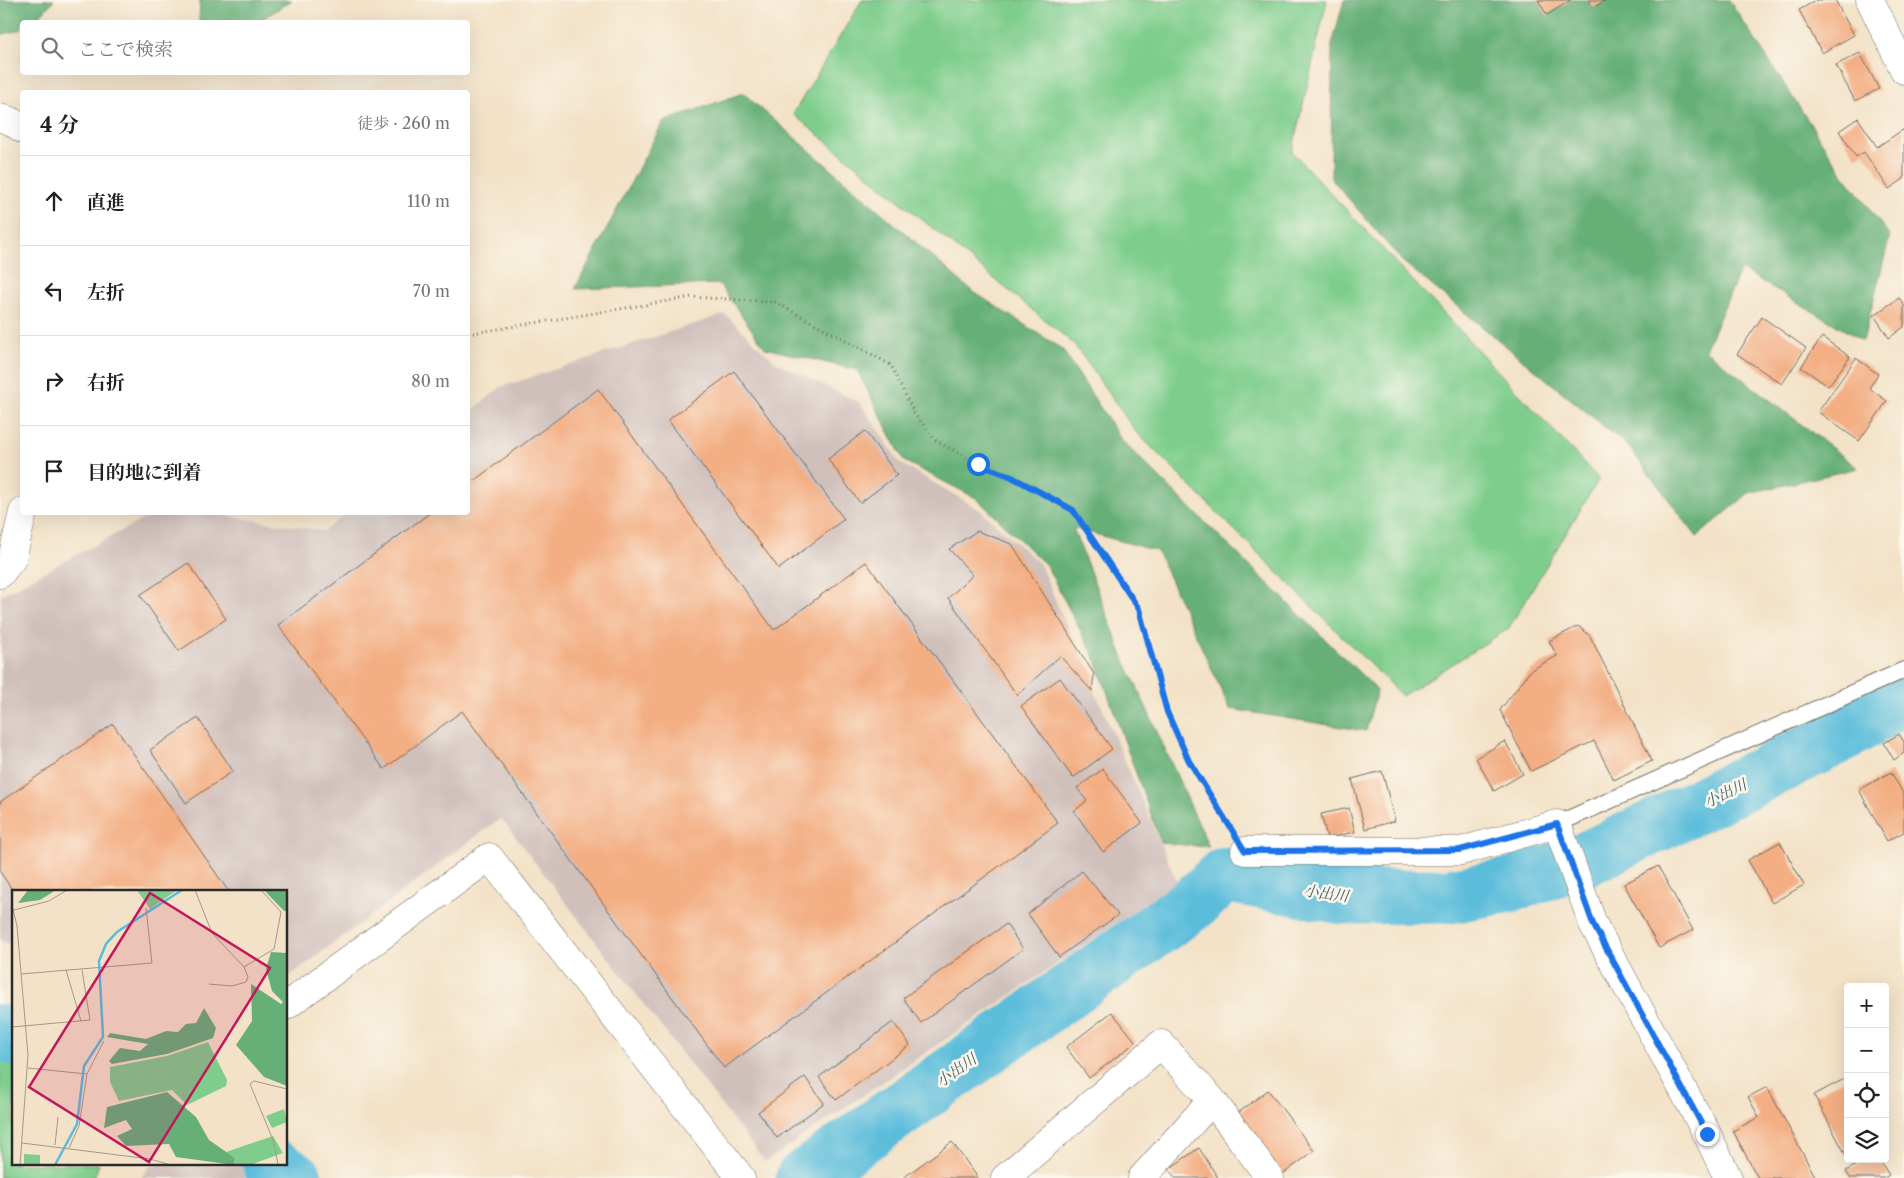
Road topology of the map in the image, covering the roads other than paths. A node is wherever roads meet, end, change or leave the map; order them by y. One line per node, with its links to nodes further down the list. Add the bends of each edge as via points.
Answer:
1 (1870, 0): 2 (street)
2 (1904, 70)
3 (0, 118): 4 (street)
4 (20, 128)
5 (22, 515): 6 (street, via 12,560)
6 (0, 574)
7 (1904, 670): 8 (lane)
8 (1560, 833): 9 (street, via 1460,850); 16 (street, via 1593,924)
9 (1245, 851)
10 (288, 1005): 12 (street, via 489,857)
11 (1212, 1100): 13 (street, via 1161,1044); 14 (street); 15 (street)
12 (741, 1178)
13 (1005, 1178)
14 (1142, 1178)
15 (1270, 1178)
16 (1728, 1178)

